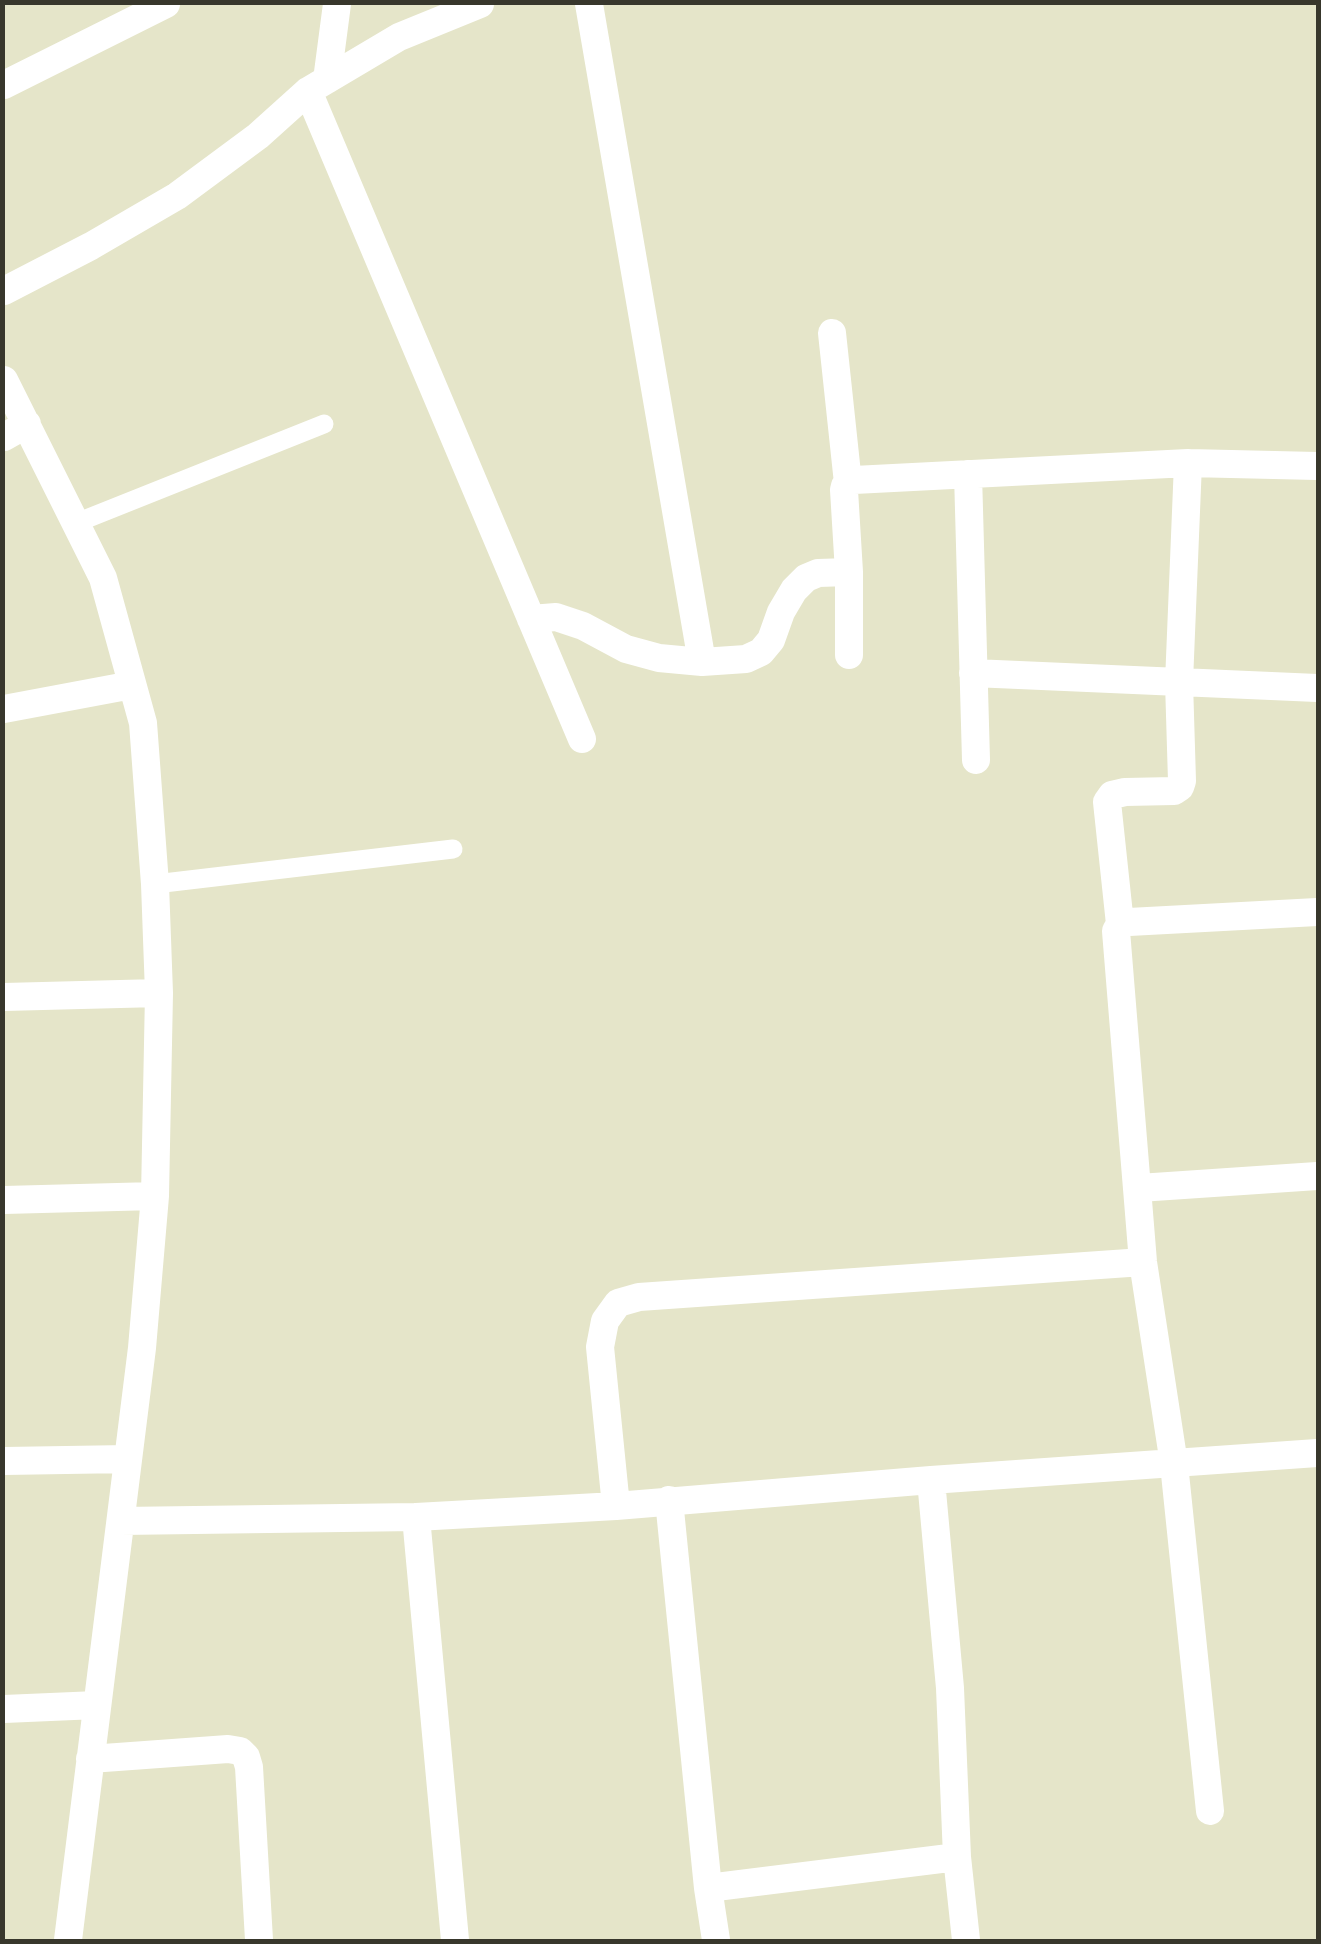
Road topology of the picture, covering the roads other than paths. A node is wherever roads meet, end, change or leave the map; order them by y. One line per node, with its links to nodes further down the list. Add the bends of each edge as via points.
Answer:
1 (166, 4): 5 (street)
2 (337, 4): 6 (street)
3 (480, 4): 6 (street, via 400,37)
4 (589, 4): 21 (street)
5 (4, 85)
6 (318, 86): 7 (street, via 258,136 177,196); 19 (street)
7 (4, 291)
8 (832, 333): 16 (street)
9 (4, 380): 10 (street)
10 (27, 424): 12 (street); 17 (street)
11 (324, 424): 17 (lane)
12 (4, 437)
13 (1188, 463): 14 (street); 15 (street); 23 (street)
14 (1317, 466)
15 (968, 474): 16 (street, via 854,480); 22 (street)
16 (848, 483): 18 (street, via 844,486 844,520)
17 (76, 523): 24 (street, via 103,578)
18 (849, 572): 20 (street); 21 (street, via 818,573 806,578 785,604 762,652 746,659)
19 (532, 619): 21 (street, via 556,617 583,626 626,649 659,658); 27 (street)
20 (849, 654)
21 (702, 662)
22 (973, 673): 23 (street); 28 (street)
23 (1179, 682): 25 (street); 32 (street, via 1180,786 1166,792 1125,792 1112,795 1107,802)
24 (132, 685): 26 (street); 30 (street, via 143,723)
25 (1317, 688)
26 (4, 709)
27 (582, 739)
28 (976, 760)
29 (452, 849): 30 (lane)
30 (155, 884): 33 (street)
31 (1317, 912): 32 (street)
32 (1120, 924): 36 (street, via 1116,936)
33 (159, 993): 34 (street); 37 (street)
34 (4, 997)
35 (1317, 1176): 36 (street)
36 (1139, 1188): 39 (street)
37 (155, 1196): 38 (street); 41 (street, via 142,1348)
38 (4, 1200)
39 (1143, 1262): 43 (street); 46 (street, via 639,1297 618,1303 605,1321 600,1347)
40 (1317, 1454): 43 (street)
41 (128, 1459): 42 (street); 48 (street)
42 (4, 1461)
43 (1174, 1464): 44 (street); 52 (street)
44 (931, 1480): 45 (street); 53 (street, via 950,1688)
45 (668, 1500): 46 (street); 54 (street)
46 (616, 1506): 47 (street)
47 (416, 1517): 48 (street); 57 (street)
48 (121, 1521): 49 (street)
49 (97, 1706): 50 (street); 51 (street)
50 (4, 1709)
51 (90, 1758): 55 (street); 56 (street, via 228,1749 240,1751 246,1757)
52 (1210, 1811)
53 (957, 1856): 54 (street); 59 (street)
54 (708, 1888): 58 (street)
55 (68, 1940)
56 (259, 1940)
57 (455, 1940)
58 (716, 1940)
59 (966, 1940)

